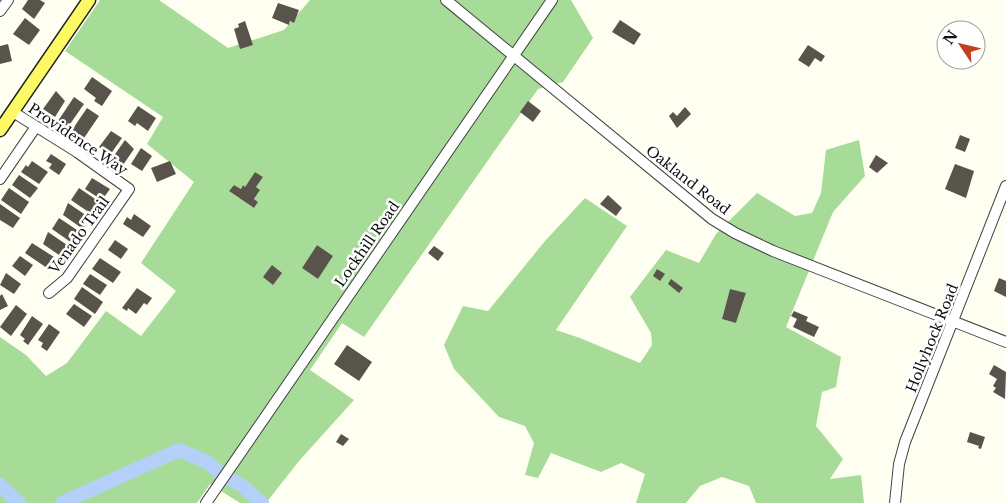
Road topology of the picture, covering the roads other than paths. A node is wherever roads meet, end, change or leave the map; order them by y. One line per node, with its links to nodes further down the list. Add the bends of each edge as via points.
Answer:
1 (8, 0): 5 (street)
2 (89, 0): 7 (main road)
3 (446, 0): 6 (street, Oakland Road)
4 (552, 0): 6 (street, Lockhill Road)
5 (0, 11)
6 (514, 55): 14 (street, Oakland Road, via 696,206 735,233); 16 (street, Lockhill Road)
7 (13, 112): 8 (street, Providence Way); 9 (main road)
8 (35, 128): 10 (street); 12 (street, Providence Way, via 77,152)
9 (0, 130)
10 (0, 178)
11 (1006, 186): 14 (street, Hollyhock Road)
12 (129, 189): 13 (street, Venado Trail, via 68,278)
13 (49, 293)
14 (954, 322): 15 (street, Oakland Road); 17 (street, Hollyhock Road, via 905,442)
15 (1006, 342)
16 (206, 503)
17 (895, 503)

